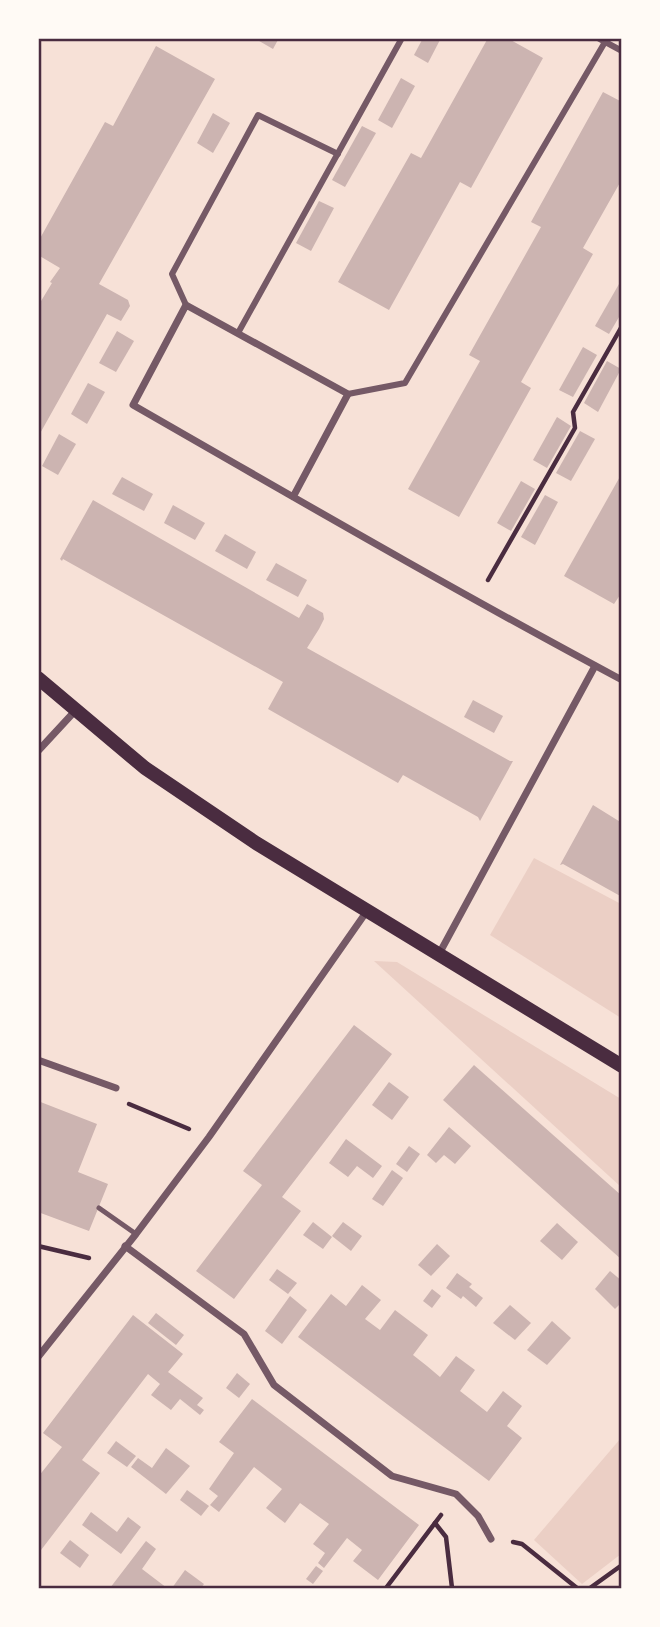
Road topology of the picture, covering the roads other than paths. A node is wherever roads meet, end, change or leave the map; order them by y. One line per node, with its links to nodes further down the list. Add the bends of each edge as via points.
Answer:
1 (402, 38): 4 (street)
2 (601, 40): 3 (street); 7 (street, via 405,383)
3 (621, 51)
4 (338, 155): 5 (street, via 258,115 172,274); 6 (street)
5 (186, 305): 6 (street); 8 (street, via 133,405)
6 (239, 333): 7 (street)
7 (348, 394): 8 (street)
8 (293, 497): 9 (street)
9 (595, 666): 11 (street); 15 (street)
10 (38, 678): 12 (main road)
11 (621, 680)
12 (75, 710): 13 (street); 14 (main road, via 145,768)
13 (38, 751)
14 (367, 911): 15 (main road); 20 (street)
15 (439, 954): 17 (main road)
16 (38, 1060): 18 (street)
17 (621, 1066)
18 (116, 1088)
19 (99, 1208): 20 (lane)
20 (136, 1234): 21 (street)
21 (125, 1246): 22 (street); 23 (street, via 244,1334 274,1385 392,1476 456,1494 478,1516)
22 (38, 1357)
23 (491, 1539)

